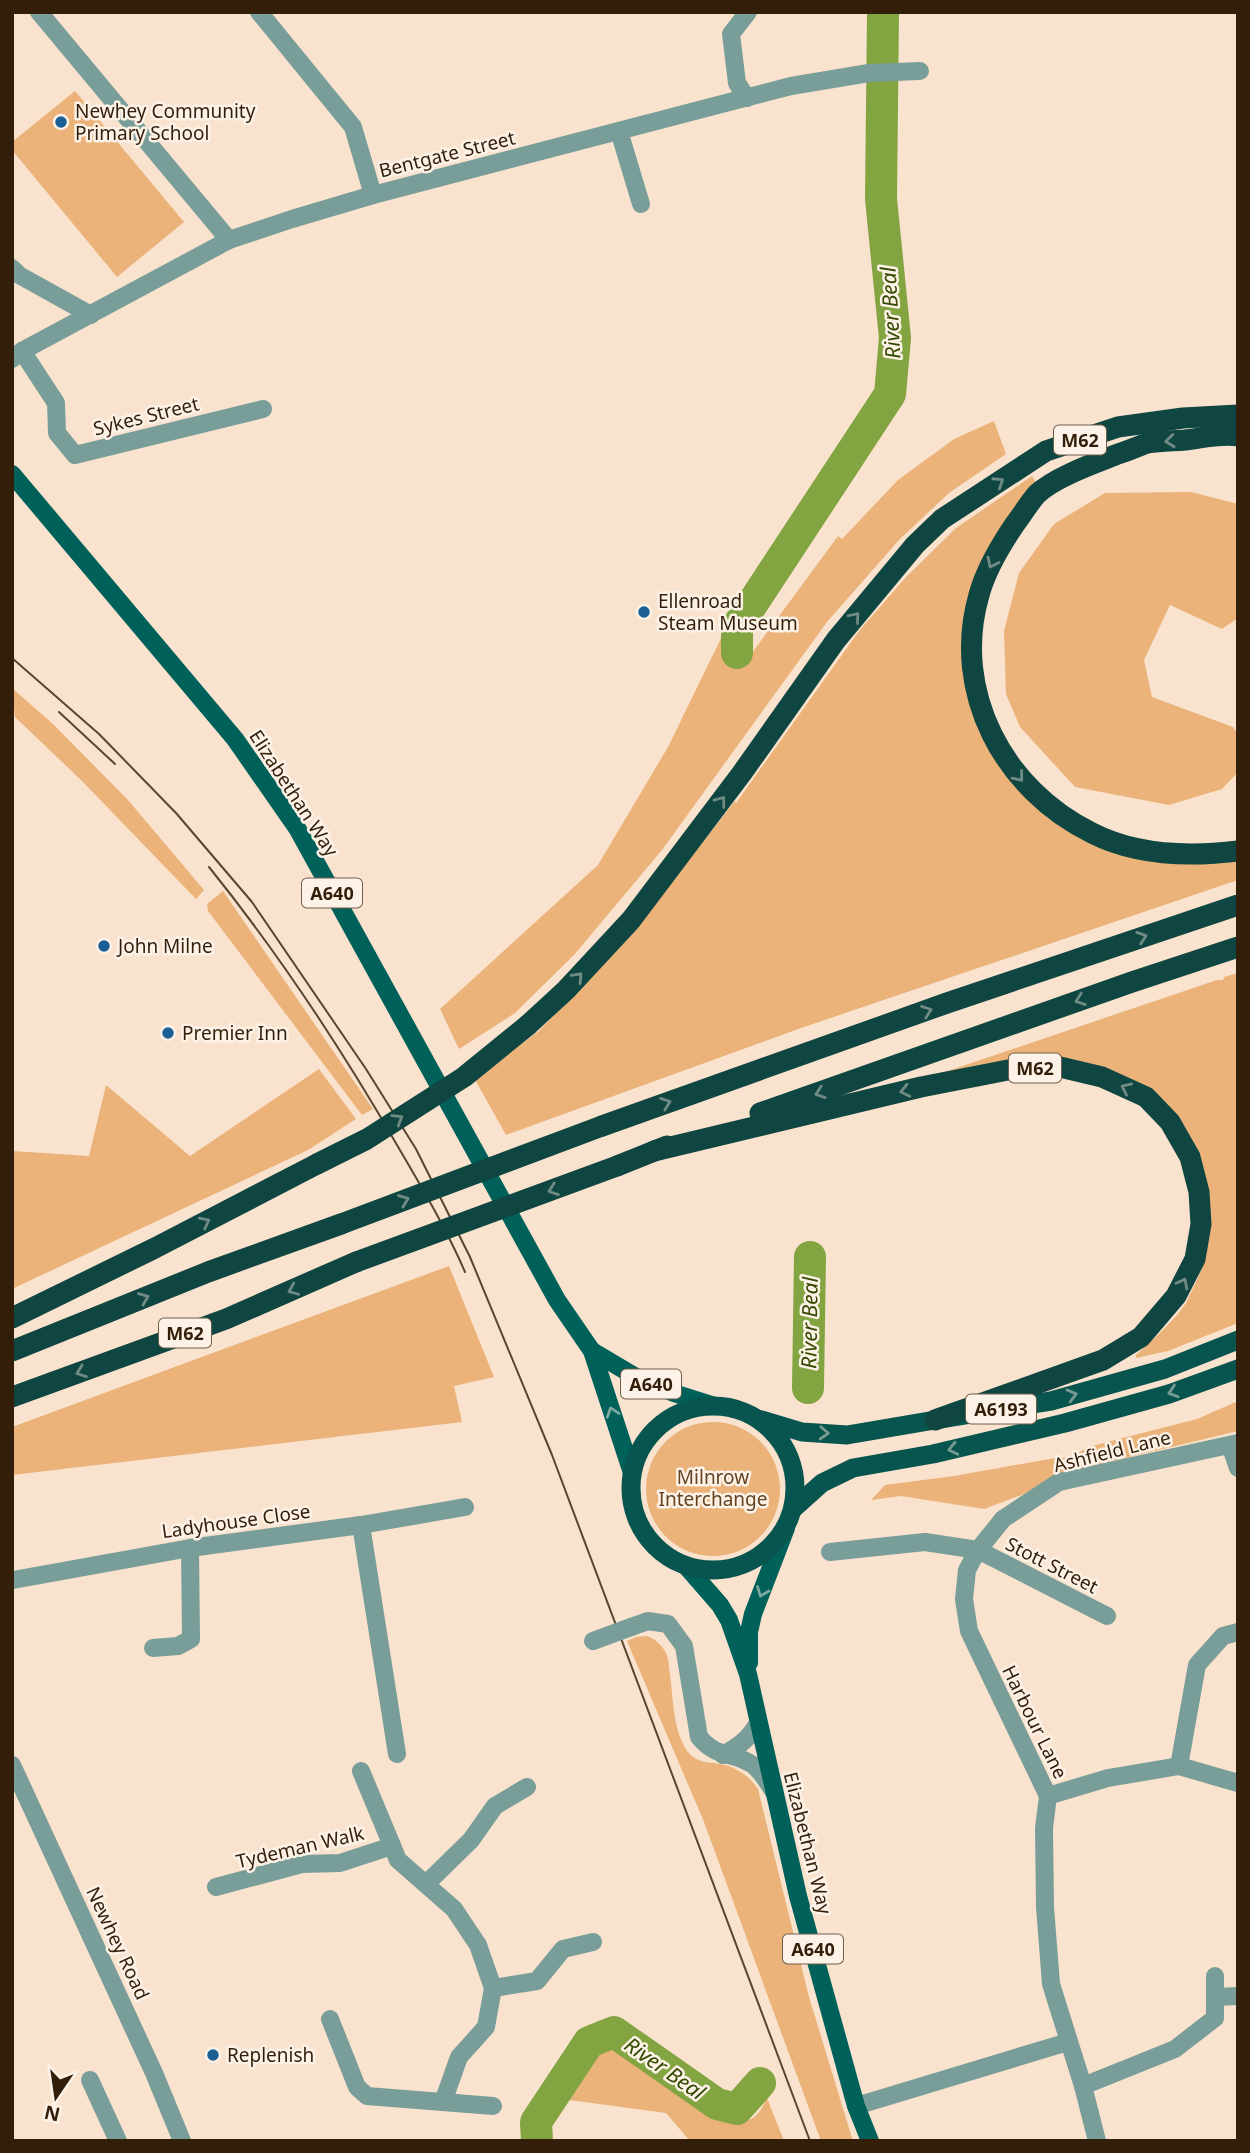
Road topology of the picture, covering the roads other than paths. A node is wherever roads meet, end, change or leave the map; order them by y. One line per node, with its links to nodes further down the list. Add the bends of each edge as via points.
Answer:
1 (39, 12): 9 (street)
2 (259, 12): 7 (street, via 353,127)
3 (748, 12): 5 (street, via 732,34 737,83)
4 (919, 71): 5 (street, Bentgate Street, via 869,73)
5 (747, 98): 6 (street, Bentgate Street)
6 (620, 131): 7 (street, Bentgate Street); 8 (street)
7 (373, 195): 9 (street, Bentgate Street)
8 (642, 204)
9 (229, 240): 11 (street, Bentgate Street)
10 (12, 268): 11 (street)
11 (91, 315): 12 (street, Bentgate Street)
12 (17, 355): 13 (street, Sykes Street, via 56,403 57,433 75,455)
13 (263, 408)
14 (1238, 415): 21 (highway, M62, one-way to 14, bridge, via 367,1139 464,1077 528,1024 631,920 836,640 942,519 1046,451 1118,427)
15 (1238, 436): 17 (highway, M62, one-way to 17, via 1148,443 1077,469 1038,493 990,565 978,595 973,626 974,682 991,733 1018,777 1050,808 1093,834 1151,852)
16 (13, 476): 24 (main road, Elizabethan Way / A640, via 235,739 297,828 557,1300)
17 (1238, 851)
18 (1238, 905): 23 (highway, M62, one-way to 18, bridge, via 208,1272 602,1126)
19 (1238, 947): 20 (highway, M62, one-way to 20)
20 (654, 1151): 26 (highway, M62, one-way to 26, bridge); 29 (highway, M62, one-way to 20, via 1103,1360 1141,1337 1176,1296 1195,1259 1201,1224 1199,1192 1190,1157 1170,1122 1146,1097 1102,1077 1060,1067 1013,1069)
21 (12, 1318)
22 (1238, 1340): 29 (highway, A6193, one-way to 22, via 1051,1401 1165,1369)
23 (12, 1351)
24 (592, 1351): 27 (main road, Elizabethan Way / A640, via 641,1380); 32 (main road, Elizabethan Way / A640, one-way to 24)
25 (1238, 1369): 34 (highway, A6193, one-way to 34, via 1065,1423 853,1468 822,1483)
26 (12, 1397)
27 (715, 1405): 28 (highway, A640); 32 (highway, A640, via 692,1408 652,1432)
28 (758, 1419): 29 (highway, A6193, one-way to 29, via 802,1432 847,1435); 34 (highway, A640, via 786,1449 796,1488)
29 (935, 1420)
30 (1234, 1444): 31 (street); 38 (street, Ashfield Lane, via 1059,1482 1003,1519)
31 (1238, 1468)
32 (632, 1473): 40 (highway, A640, via 631,1497 637,1519 649,1539)
33 (465, 1507): 35 (street, Ladyhouse Close)
34 (793, 1509): 36 (highway, A640)
35 (362, 1525): 37 (street, Ladyhouse Close); 48 (street)
36 (786, 1528): 40 (highway, A640, via 772,1546 743,1564 709,1570); 46 (main road, Elizabethan Way / A640, one-way to 46, via 753,1614)
37 (190, 1548): 41 (street, Ladyhouse Close); 45 (street, via 191,1639 178,1646)
38 (978, 1550): 39 (street, Stott Street, via 925,1542); 42 (street, Stott Street); 56 (street, Harbour Lane, via 967,1570 964,1599 969,1630)
39 (830, 1552)
40 (686, 1566): 46 (main road, Elizabethan Way / A640, via 725,1612)
41 (13, 1580)
42 (1107, 1616)
43 (1238, 1632): 50 (street, via 1223,1636 1197,1665)
44 (593, 1641): 49 (street, bridge, via 648,1621 668,1624 684,1646 699,1737)
45 (153, 1648)
46 (748, 1674): 47 (main road, Elizabethan Way / A640)
47 (758, 1723): 49 (street, via 751,1736); 55 (main road, Elizabethan Way / A640)
48 (397, 1754)
49 (723, 1755): 55 (street, via 752,1765)
50 (1179, 1766): 53 (street); 56 (street, via 1108,1778)
51 (13, 1770): 73 (street, Newhey Road)
52 (361, 1771): 57 (street)
53 (1238, 1783)
54 (527, 1787): 58 (street, via 495,1806 471,1840)
55 (774, 1792): 71 (main road, Elizabethan Way / A640)
56 (1048, 1796): 66 (street, Harbour Lane, via 1045,1907 1051,1984)
57 (392, 1846): 58 (street, via 398,1860); 59 (street, Tydeman Walk, via 340,1863 302,1864)
58 (426, 1884): 62 (street, via 454,1909 478,1945)
59 (216, 1887)
60 (593, 1942): 62 (street, via 563,1949 537,1980)
61 (1215, 1976): 64 (street)
62 (493, 1988): 69 (street, via 486,2027 459,2057)
63 (1238, 1996): 64 (street)
64 (1215, 1997): 68 (street, via 1215,2018 1175,2049)
65 (330, 2020): 69 (street, via 357,2087 367,2096)
66 (1068, 2042): 68 (street, Harbour Lane); 71 (street)
67 (90, 2080): 72 (street)
68 (1083, 2086): 75 (street, Harbour Lane)
69 (443, 2102): 70 (street)
70 (493, 2106)
71 (856, 2106): 74 (main road, Elizabethan Way / A640)
72 (118, 2141)
73 (181, 2141)
74 (870, 2141)
75 (1097, 2141)

